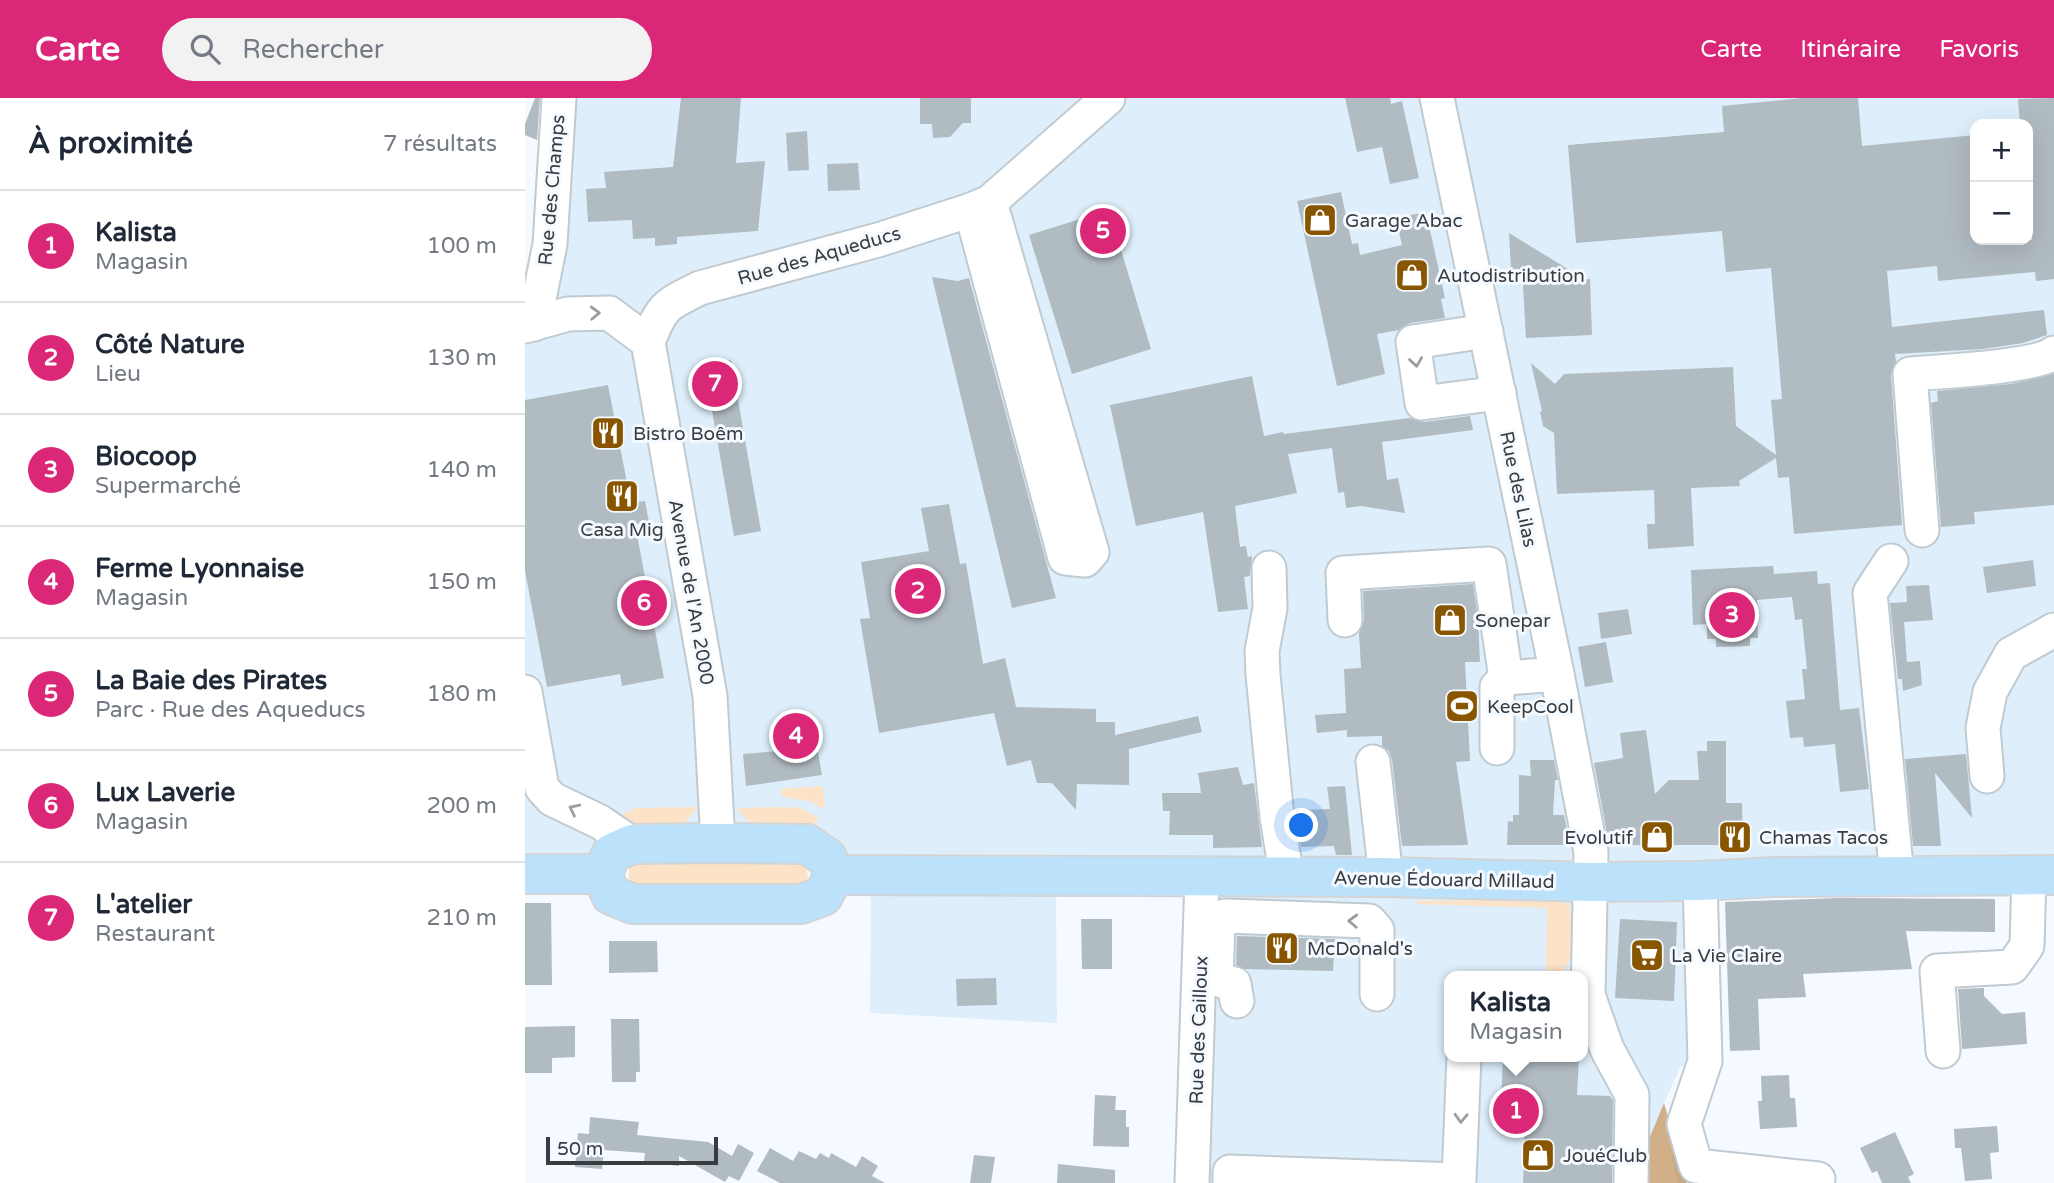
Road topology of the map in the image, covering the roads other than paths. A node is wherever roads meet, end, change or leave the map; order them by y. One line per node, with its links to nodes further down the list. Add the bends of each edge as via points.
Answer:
1 (559, 98): 5 (street, Rue des Champs, via 549,244)
2 (1108, 98): 4 (street, Rue des Aqueducs)
3 (1437, 98): 6 (street, Rue des Lilas)
4 (980, 206): 4 (street, via 1083,518 1092,552 1085,560 1065,558); 7 (street, Rue des Aqueducs, via 878,240 700,288 660,312)
5 (530, 325): 7 (street, one-way to 7, via 568,314 610,313)
6 (1486, 331): 9 (street, Rue des Lilas); 9 (street, one-way to 9, via 1413,342 1422,403)
7 (648, 342): 22 (street, Avenue de l'An 2000, via 710,696)
8 (2054, 354): 10 (street, via 1997,366 1910,374)
9 (1499, 393): 15 (street, Rue des Lilas)
10 (1922, 530)
11 (1891, 561): 29 (street, via 1870,593)
12 (1269, 568): 30 (street, via 1263,675)
13 (1345, 620): 16 (street, via 1343,573 1489,564)
14 (2054, 630): 20 (street, via 2011,654 1990,692 1983,728)
15 (1557, 674): 16 (street); 31 (street, Rue des Lilas, via 1591,852)
16 (1506, 678): 18 (street, via 1497,687)
17 (525, 692): 21 (street, one-way to 17, via 552,799 542,788)
18 (1497, 748)
19 (1373, 762): 28 (street)
20 (1987, 776)
21 (632, 844): 22 (main road); 24 (main road, via 612,853)
22 (718, 844): 25 (main road, via 807,844 827,858)
23 (525, 874): 24 (main road)
24 (602, 874): 25 (main road, via 611,895 633,904 801,904 823,896)
25 (834, 876): 27 (main road, Avenue Édouard Millaud)
26 (2041, 876): 29 (main road, Avenue Édouard Millaud); 35 (street, via 2027,946 2012,967 1937,971)
27 (1202, 877): 30 (main road, Avenue Édouard Millaud); 38 (street, Rue des Cailloux)
28 (1386, 877): 30 (main road, Avenue Édouard Millaud); 31 (main road, Avenue Édouard Millaud)
29 (1897, 877): 32 (main road, Avenue Édouard Millaud)
30 (1287, 878)
31 (1592, 881): 32 (main road, Avenue Édouard Millaud); 40 (street, Rue des Lilas, via 1588,995 1607,1049 1632,1095)
32 (1700, 881): 37 (street, via 1705,1061 1684,1124 1696,1166)
33 (1377, 994): 34 (street, one-way to 34, via 1377,930 1369,921 1225,916 1218,926 1216,979 1234,984)
34 (1237, 1001)
35 (1943, 1051)
36 (1464, 1062): 39 (street, one-way to 39, via 1459,1180 1230,1172)
37 (1818, 1179)
38 (1192, 1183)
39 (1230, 1183)
40 (1631, 1183)

